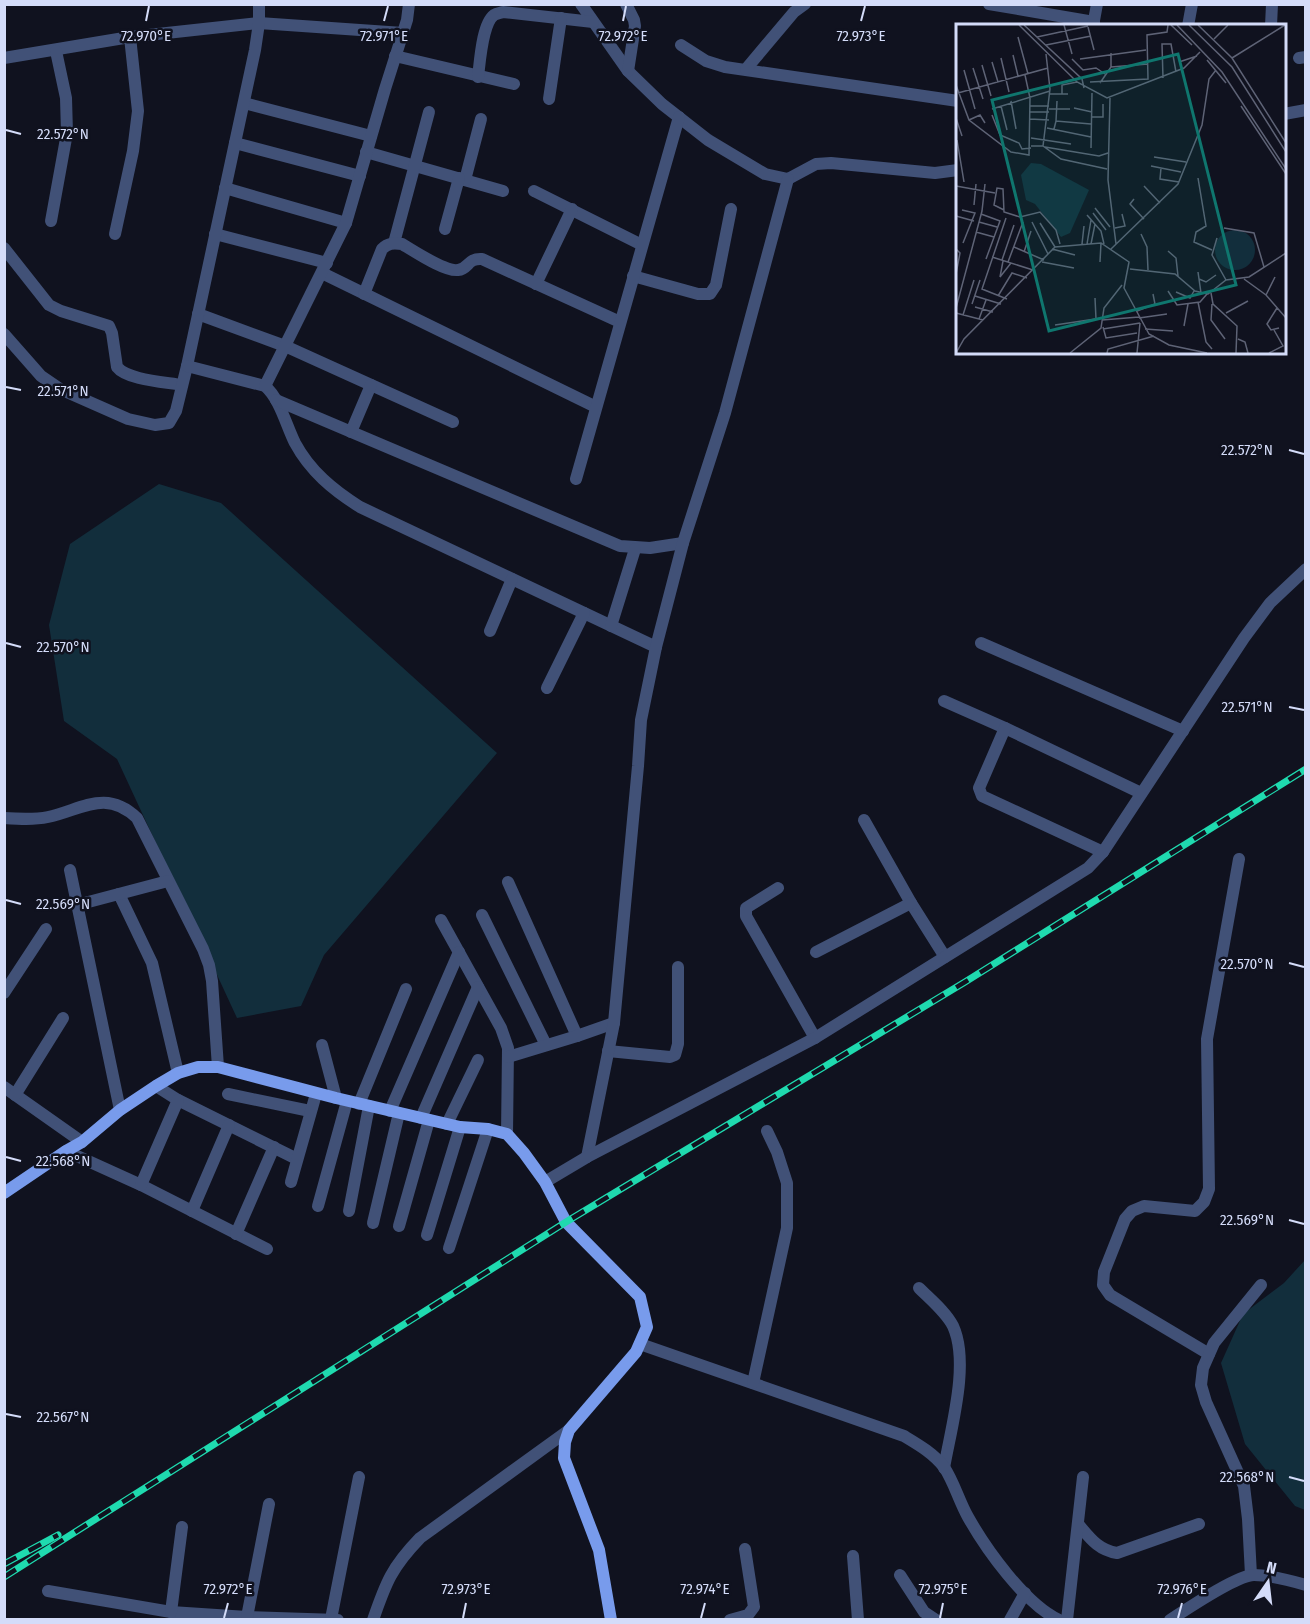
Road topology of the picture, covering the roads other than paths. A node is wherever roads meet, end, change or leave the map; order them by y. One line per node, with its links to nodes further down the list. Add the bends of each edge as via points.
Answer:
1 (259, 4): 13 (street)
2 (409, 4): 17 (street)
3 (581, 4): 12 (street)
4 (626, 4): 24 (street, via 635,26)
5 (805, 4): 10 (street)
6 (989, 4): 14 (street)
7 (1096, 4): 14 (street)
8 (1192, 4): 15 (street)
9 (1272, 4): 16 (street)
10 (790, 8): 23 (street)
11 (561, 18): 12 (street); 25 (street, via 503,12 494,15 485,31); 27 (street)
12 (593, 22): 24 (street)
13 (259, 23): 17 (street); 18 (street); 29 (street)
14 (1094, 24)
15 (1188, 24)
16 (1271, 24)
17 (403, 33): 21 (street)
18 (130, 37): 20 (street); 51 (street, via 138,111)
19 (681, 45): 23 (street, via 706,61)
20 (56, 51): 22 (street); 48 (street, via 66,98 67,133)
21 (395, 56): 25 (street); 35 (street)
22 (4, 58)
23 (746, 69): 28 (street)
24 (628, 71): 33 (street)
25 (478, 76): 26 (street)
26 (514, 84)
27 (549, 99)
28 (956, 100)
29 (244, 102): 35 (street); 36 (street)
30 (1305, 110): 32 (street)
31 (429, 112): 38 (street)
32 (1286, 114)
33 (678, 117): 42 (street, via 765,174); 54 (street)
34 (481, 119): 41 (street)
35 (371, 136): 37 (street)
36 (235, 143): 40 (street); 43 (street)
37 (366, 152): 38 (street); 40 (street)
38 (416, 166): 41 (street); 53 (street)
39 (956, 170): 42 (street, via 935,173 816,164)
40 (360, 176): 49 (street)
41 (462, 179): 44 (street); 50 (street)
42 (788, 179): 73 (street, via 725,413)
43 (225, 188): 49 (street); 52 (street)
44 (503, 190)
45 (534, 191): 47 (street)
46 (731, 209): 57 (street, via 716,285 710,294)
47 (572, 210): 54 (street); 58 (street)
48 (51, 221)
49 (346, 223): 56 (street)
50 (445, 229)
51 (115, 234)
52 (215, 234): 56 (street); 60 (street)
53 (394, 243): 58 (street, via 456,271 475,258 482,259); 59 (street, via 382,249)
54 (642, 245): 57 (street)
55 (4, 248): 65 (street, via 49,305 109,326 120,372)
56 (324, 268): 59 (street); 63 (street)
57 (633, 276): 61 (street)
58 (536, 284): 61 (street)
59 (364, 294): 69 (street)
60 (198, 314): 63 (street); 64 (street)
61 (620, 322): 69 (street)
62 (4, 334): 65 (street, via 41,376 60,389 128,419 155,425 169,423)
63 (285, 346): 66 (street); 67 (street)
64 (187, 366): 65 (street); 67 (street)
65 (182, 385)
66 (371, 385): 70 (street); 71 (street)
67 (265, 386): 68 (street)
68 (276, 400): 71 (street); 76 (street, via 311,468 339,494)
69 (596, 407): 72 (street)
70 (453, 422)
71 (351, 432): 74 (street)
72 (576, 479)
73 (683, 543): 74 (street); 81 (street)
74 (635, 549): 78 (street)
75 (1305, 569): 85 (street, via 1270,603)
76 (512, 579): 77 (street); 79 (street)
77 (584, 613): 78 (street); 82 (street)
78 (611, 626): 81 (street)
79 (490, 631)
80 (981, 644): 85 (street)
81 (656, 647): 109 (street, via 639,733)
82 (548, 688)
83 (944, 701): 84 (street)
84 (1005, 728): 86 (street); 89 (street, via 979,788 982,796)
85 (1182, 731): 86 (street)
86 (1141, 793): 89 (street)
87 (4, 818): 92 (street, via 48,817 86,804 128,809 137,818)
88 (864, 820): 96 (street)
89 (1103, 852): 103 (street, via 1088,868)
90 (1239, 859): 157 (street, via 1207,1039 1209,1189 1195,1211 1144,1206 1132,1211 1125,1219 1104,1272 1103,1285 1110,1295)
91 (70, 870): 97 (street)
92 (168, 881): 95 (street); 117 (street, via 209,965)
93 (508, 882): 110 (street)
94 (778, 888): 111 (street, via 746,908 746,916)
95 (119, 894): 97 (street); 118 (street, via 152,963)
96 (911, 903): 102 (street); 103 (street)
97 (77, 905): 126 (street)
98 (482, 915): 113 (street)
99 (441, 920): 101 (street)
100 (46, 929): 107 (street)
101 (459, 952): 105 (street); 128 (street)
102 (816, 952)
103 (945, 957): 111 (street)
104 (678, 968): 114 (street, via 675,1055)
105 (478, 987): 115 (street, via 501,1028); 129 (street)
106 (406, 989): 125 (street)
107 (4, 993)
108 (63, 1018): 123 (street)
109 (614, 1023): 110 (street); 114 (street)
110 (577, 1036): 113 (street)
111 (815, 1038): 139 (street)
112 (322, 1045): 125 (street)
113 (546, 1045): 115 (street)
114 (608, 1051): 139 (street)
115 (508, 1057): 135 (street)
116 (478, 1060): 130 (street)
117 (218, 1067): 118 (street); 122 (street)
118 (178, 1073): 119 (street)
119 (156, 1086): 124 (street); 126 (street)
120 (4, 1088): 123 (street)
121 (228, 1094): 127 (street)
122 (316, 1094): 125 (street); 127 (street)
123 (15, 1095): 136 (street)
124 (178, 1100): 131 (street); 143 (street)
125 (353, 1102): 128 (street); 145 (street); 147 (street)
126 (120, 1110): 136 (street)
127 (310, 1111): 140 (street)
128 (395, 1112): 129 (street); 148 (street)
129 (425, 1119): 130 (street); 149 (street)
130 (447, 1124): 132 (street)
131 (229, 1125): 137 (street); 146 (street)
132 (460, 1127): 133 (street); 151 (street)
133 (488, 1129): 135 (street); 152 (street)
134 (767, 1131): 158 (street, via 787,1183 789,1206)
135 (507, 1134): 142 (street)
136 (82, 1142): 138 (street)
137 (274, 1147): 140 (street); 150 (street)
138 (66, 1150): 143 (street); 144 (street)
139 (587, 1157): 142 (street)
140 (297, 1159): 141 (street)
141 (291, 1182)
142 (545, 1182): 156 (street, via 566,1222 640,1297 646,1327)
143 (141, 1185): 146 (street)
144 (4, 1193)
145 (318, 1206)
146 (192, 1211): 150 (street)
147 (349, 1211)
148 (373, 1222)
149 (399, 1226)
150 (236, 1234): 153 (street)
151 (427, 1235)
152 (448, 1248)
153 (267, 1250)
154 (1261, 1285): 157 (street)
155 (919, 1288): 160 (street, via 952,1324 960,1346 961,1365)
156 (640, 1344): 158 (street); 159 (street)
157 (1209, 1354): 170 (street, via 1201,1385 1244,1486)
158 (753, 1383): 160 (street, via 904,1436 928,1450)
159 (569, 1430): 178 (street, via 420,1538 387,1581); 179 (street, via 564,1458 599,1550)
160 (944, 1468): 173 (street, via 968,1518)
161 (359, 1477): 176 (street)
162 (1083, 1477): 164 (street)
163 (269, 1504): 175 (street)
164 (1078, 1524): 165 (street, via 1098,1547 1117,1553); 185 (street)
165 (1199, 1524)
166 (182, 1527): 174 (street)
167 (745, 1549): 180 (street, via 754,1607 748,1616)
168 (853, 1556): 181 (street)
169 (900, 1575): 182 (street, via 924,1612)
170 (1251, 1575): 171 (street); 186 (street)
171 (1305, 1585)
172 (48, 1591): 174 (street)
173 (1025, 1593): 183 (street); 184 (street)
174 (171, 1611): 175 (street)
175 (247, 1617): 176 (street)
176 (331, 1619): 177 (street)
177 (338, 1620)
178 (373, 1620)
179 (611, 1620)
180 (730, 1620)
181 (858, 1620)
182 (936, 1620)
183 (1010, 1620)
184 (1059, 1620)
185 (1067, 1620)
186 (1170, 1620)

